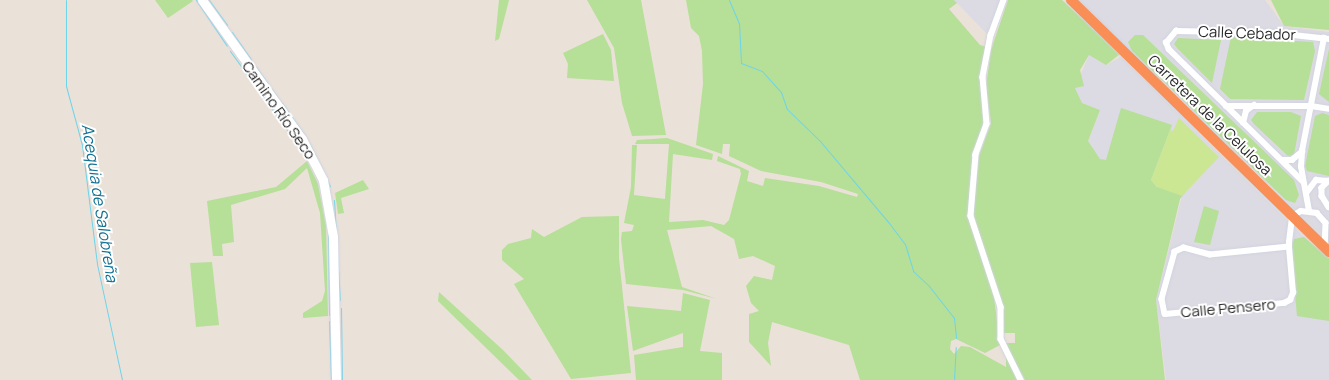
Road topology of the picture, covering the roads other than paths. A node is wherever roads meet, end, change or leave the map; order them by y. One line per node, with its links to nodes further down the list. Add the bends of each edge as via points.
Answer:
1 (202, 0): 21 (street, Camino Río Seco, via 302,139 321,174 332,230)
2 (1004, 0): 22 (street, via 983,77 987,124 976,155 971,216 1001,307 1001,339)
3 (1071, 0): 17 (highway, Carretera de la Celulosa)
4 (1326, 38): 6 (street, Calle Cebador, via 1176,31 1168,38 1169,50); 7 (street)
5 (1254, 105): 6 (street); 7 (street); 9 (street, via 1246,111)
6 (1226, 106): 9 (street)
7 (1311, 106): 8 (street); 10 (street)
8 (1329, 110)
9 (1243, 123): 11 (street)
10 (1302, 151): 11 (street, via 1292,160); 13 (street)
11 (1282, 160): 13 (street)
12 (1329, 181): 14 (street, via 1316,180 1308,186); 15 (street, via 1322,188 1322,196)
13 (1303, 182): 14 (street)
14 (1306, 194): 16 (street)
15 (1329, 207)
16 (1309, 210): 17 (street, via 1301,210); 18 (street, via 1318,212)
17 (1292, 216): 19 (street); 20 (highway, Carretera de la Celulosa)
18 (1328, 224): 20 (street)
19 (1289, 247): 19 (street, Calle Pensero, via 1210,255 1184,248 1175,252 1162,299 1165,314 1290,300 1293,293)
20 (1327, 250)
21 (336, 380)
22 (1021, 380)

